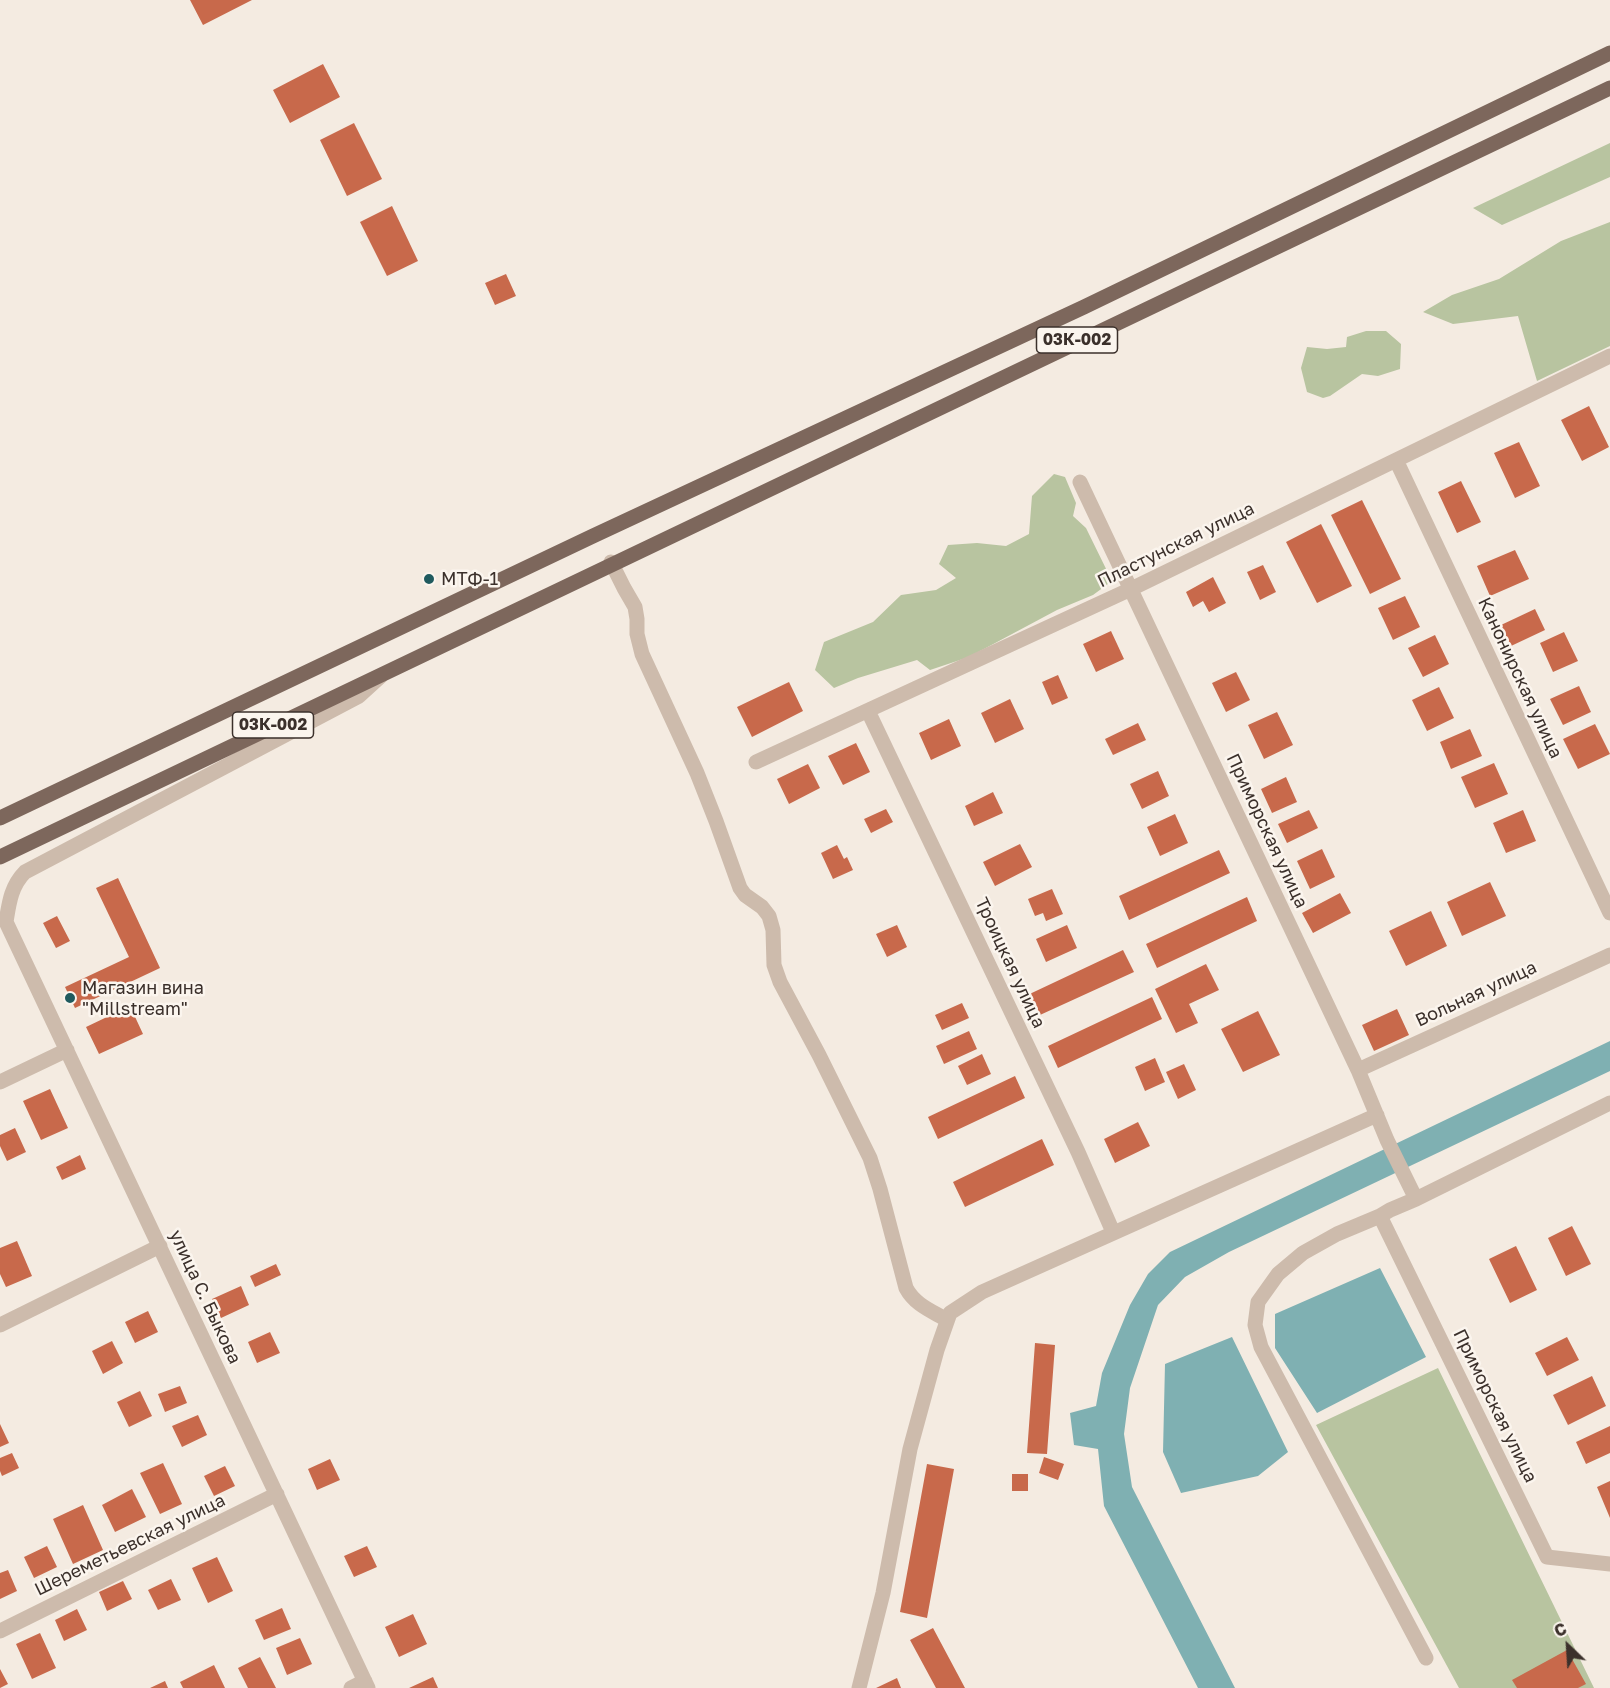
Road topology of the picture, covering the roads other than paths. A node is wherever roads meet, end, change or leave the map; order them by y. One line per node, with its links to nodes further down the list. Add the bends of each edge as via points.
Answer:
1 (1610, 53): 11 (main road, 03К-002, via 1084,307)
2 (1610, 88): 6 (main road, 03К-002)
3 (1610, 356): 4 (street, Пластунская улица)
4 (1396, 460): 7 (street, Пластунская улица); 13 (street, Канонирская улица)
5 (1080, 482): 7 (street, Приморская улица)
6 (611, 562): 8 (main road, 03К-002); 25 (street, via 635,607 642,654 697,773 740,888 769,916 774,965 780,982 870,1158 906,1288 910,1297)
7 (1131, 589): 9 (street, Пластунская улица); 17 (street, Приморская улица)
8 (387, 670): 12 (main road, 03К-002); 14 (street, via 359,696 25,872 15,884)
9 (868, 711): 10 (street, Пластунская улица); 23 (street, Троицкая улица)
10 (756, 762)
11 (0, 818)
12 (0, 857)
13 (1610, 913)
14 (3, 920): 16 (street, улица С. Быкова)
15 (1610, 954): 17 (street, Вольная улица)
16 (67, 1050): 18 (street); 24 (street, улица С. Быкова)
17 (1358, 1070): 20 (street, Приморская улица)
18 (0, 1082)
19 (1610, 1103): 21 (street)
20 (1377, 1115): 21 (street, Приморская улица); 23 (street)
21 (1416, 1199): 22 (street)
22 (1380, 1216): 28 (street, Приморская улица, via 1547,1557); 30 (street, via 1303,1253 1278,1274 1258,1302 1255,1325 1261,1347)
23 (1113, 1232): 25 (street, via 982,1292 950,1312)
24 (160, 1246): 26 (street); 27 (street, улица С. Быкова)
25 (947, 1320): 33 (street, via 910,1449 883,1593)
26 (0, 1325)
27 (277, 1494): 29 (street, Шереметьевская улица); 31 (street, улица С. Быкова)
28 (1610, 1564)
29 (0, 1631)
30 (1426, 1658)
31 (367, 1685): 32 (street)
32 (351, 1688)
33 (859, 1688)

